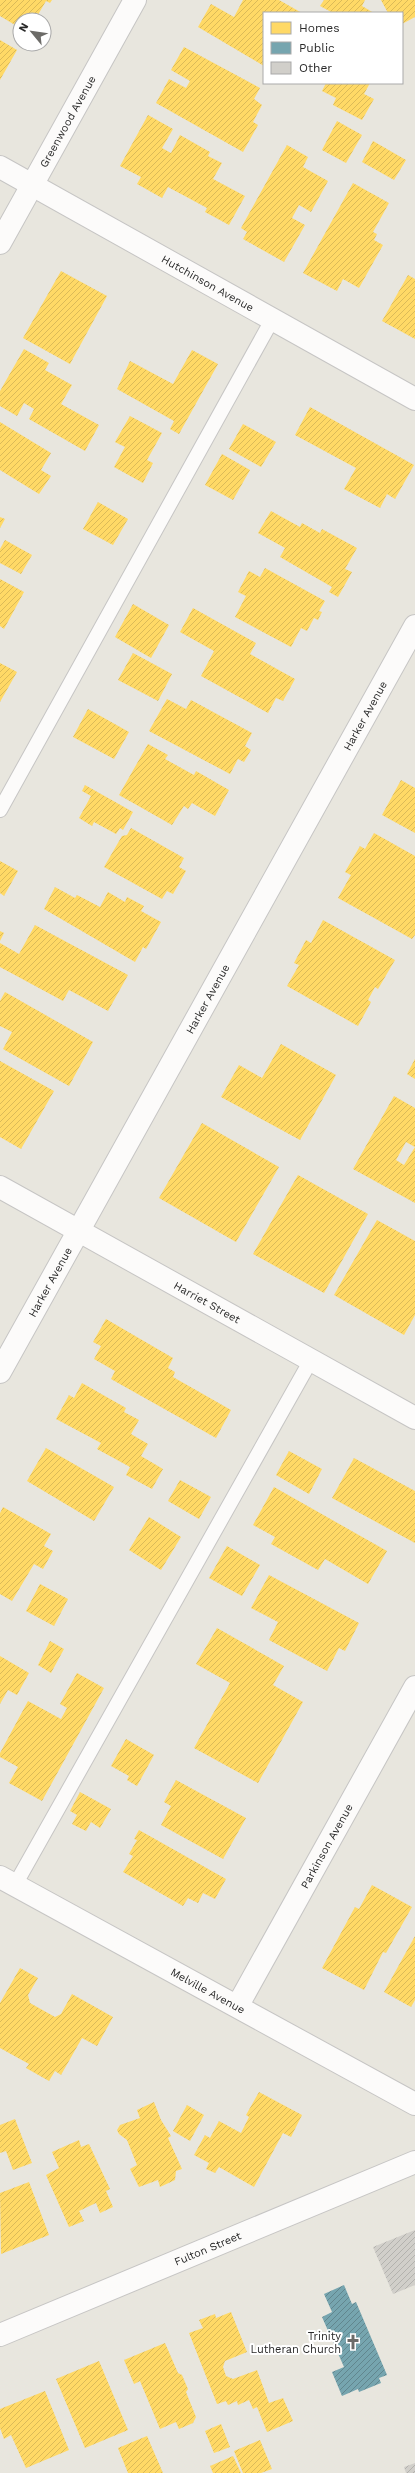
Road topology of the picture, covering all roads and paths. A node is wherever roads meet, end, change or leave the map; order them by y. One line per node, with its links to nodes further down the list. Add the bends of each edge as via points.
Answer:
1 (135, 0): 3 (street, Greenwood Avenue)
2 (0, 167): 3 (street, Hutchinson Avenue)
3 (32, 185): 4 (street, Greenwood Avenue); 5 (street, Hutchinson Avenue)
4 (0, 243)
5 (272, 320): 6 (street, Hutchinson Avenue); 8 (lane)
6 (415, 399)
7 (415, 626): 10 (street, Harker Avenue)
8 (0, 810)
9 (0, 1187): 10 (street, Harriet Street)
10 (79, 1231): 11 (street, Harriet Street); 12 (street, Harker Avenue)
11 (311, 1360): 13 (street, Harriet Street); 15 (lane)
12 (0, 1372)
13 (415, 1418)
14 (415, 1687): 16 (street, Parkinson Avenue)
15 (5, 1885): 16 (street, Melville Avenue)
16 (238, 2005): 17 (street, Melville Avenue)
17 (415, 2104)
18 (415, 2162): 19 (street, Fulton Street)
19 (0, 2335)

